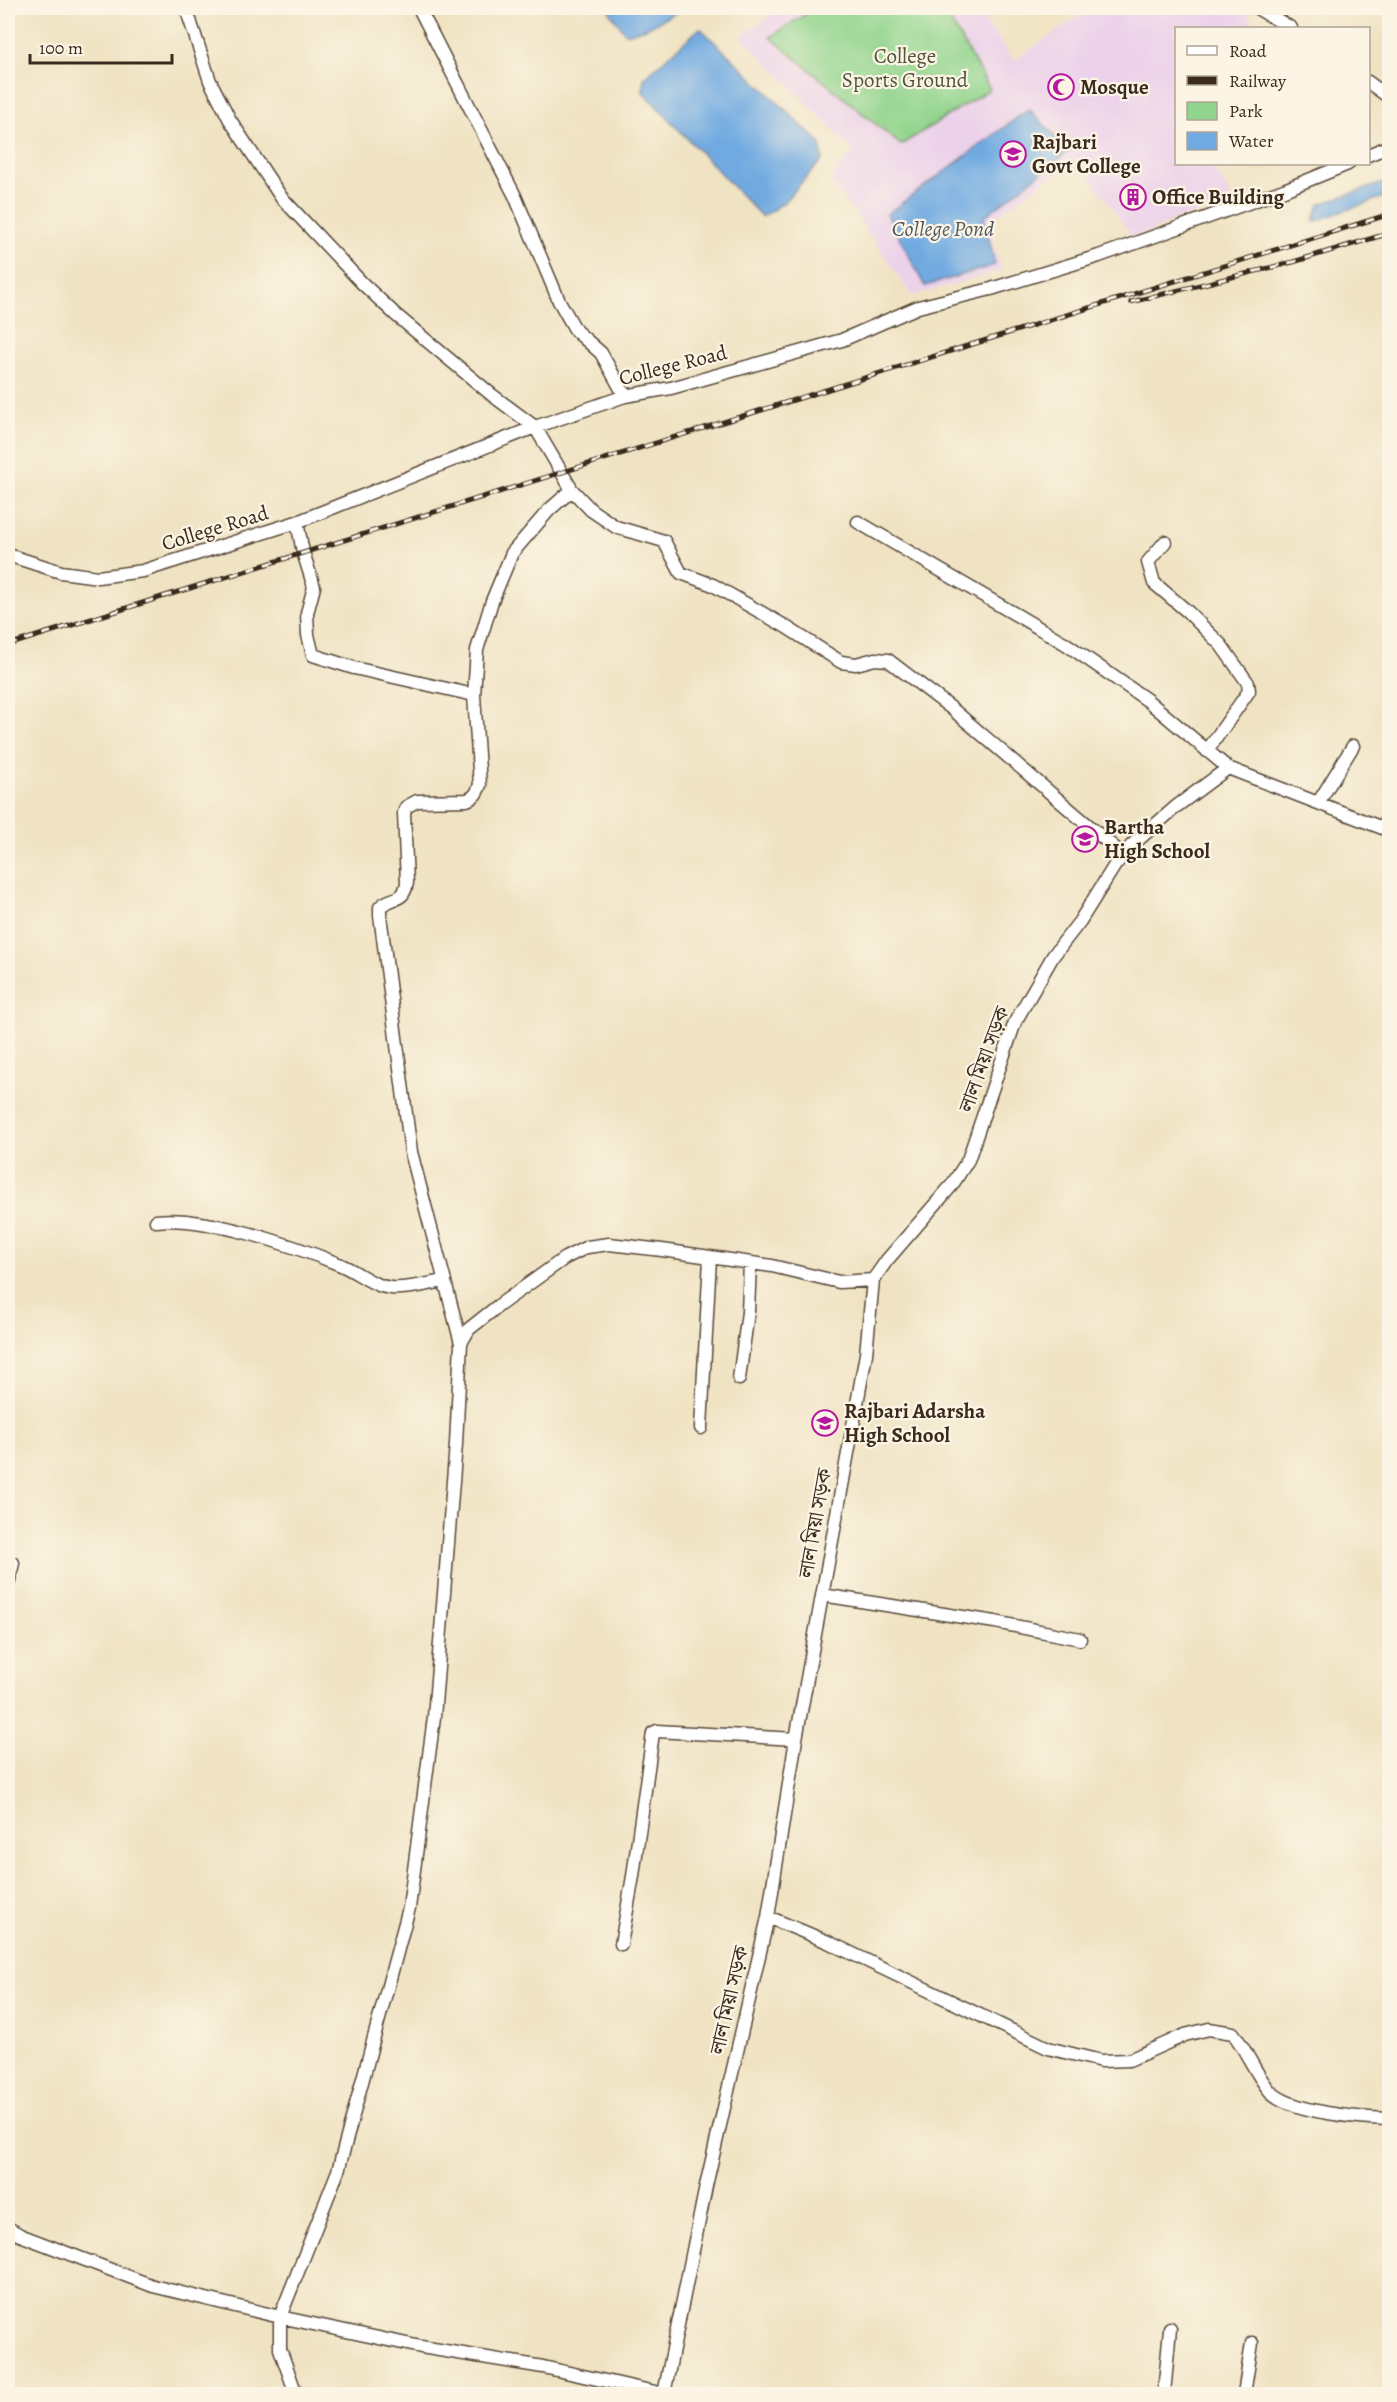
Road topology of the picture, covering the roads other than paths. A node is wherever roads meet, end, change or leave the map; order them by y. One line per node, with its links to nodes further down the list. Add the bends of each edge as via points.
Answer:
1 (186, 8): 11 (street, via 210,81 230,120 281,197 396,315)
2 (419, 8): 10 (street, via 515,196 559,301 576,330 601,353)
3 (1257, 8): 4 (street)
4 (1289, 27)
5 (1370, 84): 6 (street)
6 (1389, 98)
7 (1389, 146): 8 (street)
8 (1370, 154)
9 (1346, 165): 10 (street, College Road, via 1099,256 918,308 842,340 671,388)
10 (625, 396): 11 (street, College Road)
11 (535, 427): 12 (street); 13 (street, College Road)
12 (572, 490): 17 (street, via 512,553 477,650); 23 (street, via 591,510 616,527 664,541 681,573 713,585 841,662 888,660 951,708)
13 (297, 522): 16 (street, College Road, via 143,571 98,577 61,572); 17 (street, via 314,587 307,612 313,655 354,669)
14 (858, 522): 19 (street, via 1066,644 1147,700)
15 (1165, 542): 19 (street, via 1148,562 1154,584 1221,645 1248,683 1249,691)
16 (8, 555)
17 (474, 695): 28 (street, via 480,784 477,793 467,800 417,801 406,807 405,892 380,907 411,1152)
18 (1353, 746): 21 (street)
19 (1207, 752): 20 (street)
20 (1228, 768): 21 (street); 23 (street, লাল মিয়া সড়ক, via 1177,806)
21 (1318, 803): 22 (street)
22 (1389, 831)
23 (1123, 855): 27 (street, লাল মিয়া সড়ক, via 1053,956 1015,1022 968,1160)
24 (156, 1221): 28 (street, via 195,1222 252,1236 317,1256 392,1288)
25 (710, 1258): 26 (street); 29 (street, via 609,1244 587,1247 498,1306 469,1329); 31 (street)
26 (750, 1263): 27 (street, via 839,1282); 30 (street)
27 (873, 1280): 34 (street, লাল মিয়া সড়ক, via 866,1354)
28 (445, 1281): 29 (street)
29 (461, 1342): 41 (street, via 435,1706 409,1908 338,2171)
30 (740, 1379)
31 (701, 1428)
32 (13, 1563): 33 (street)
33 (8, 1584)
34 (822, 1595): 35 (street); 36 (street, লাল মিয়া সড়ক)
35 (1080, 1639)
36 (796, 1739): 37 (street, লাল মিয়া সড়ক); 38 (street, via 653,1733)
37 (768, 1917): 39 (street, via 1048,2048 1101,2061 1129,2060 1185,2035 1209,2029 1233,2033 1272,2092 1288,2103); 45 (street, লাল মিয়া সড়ক, via 706,2186)
38 (621, 1944)
39 (1389, 2119)
40 (8, 2228): 41 (street, via 153,2286)
41 (280, 2317): 44 (street, via 280,2349); 45 (street)
42 (1170, 2328): 46 (street)
43 (1252, 2343): 47 (street)
44 (296, 2394)
45 (664, 2394)
46 (1164, 2394)
47 (1244, 2394)

